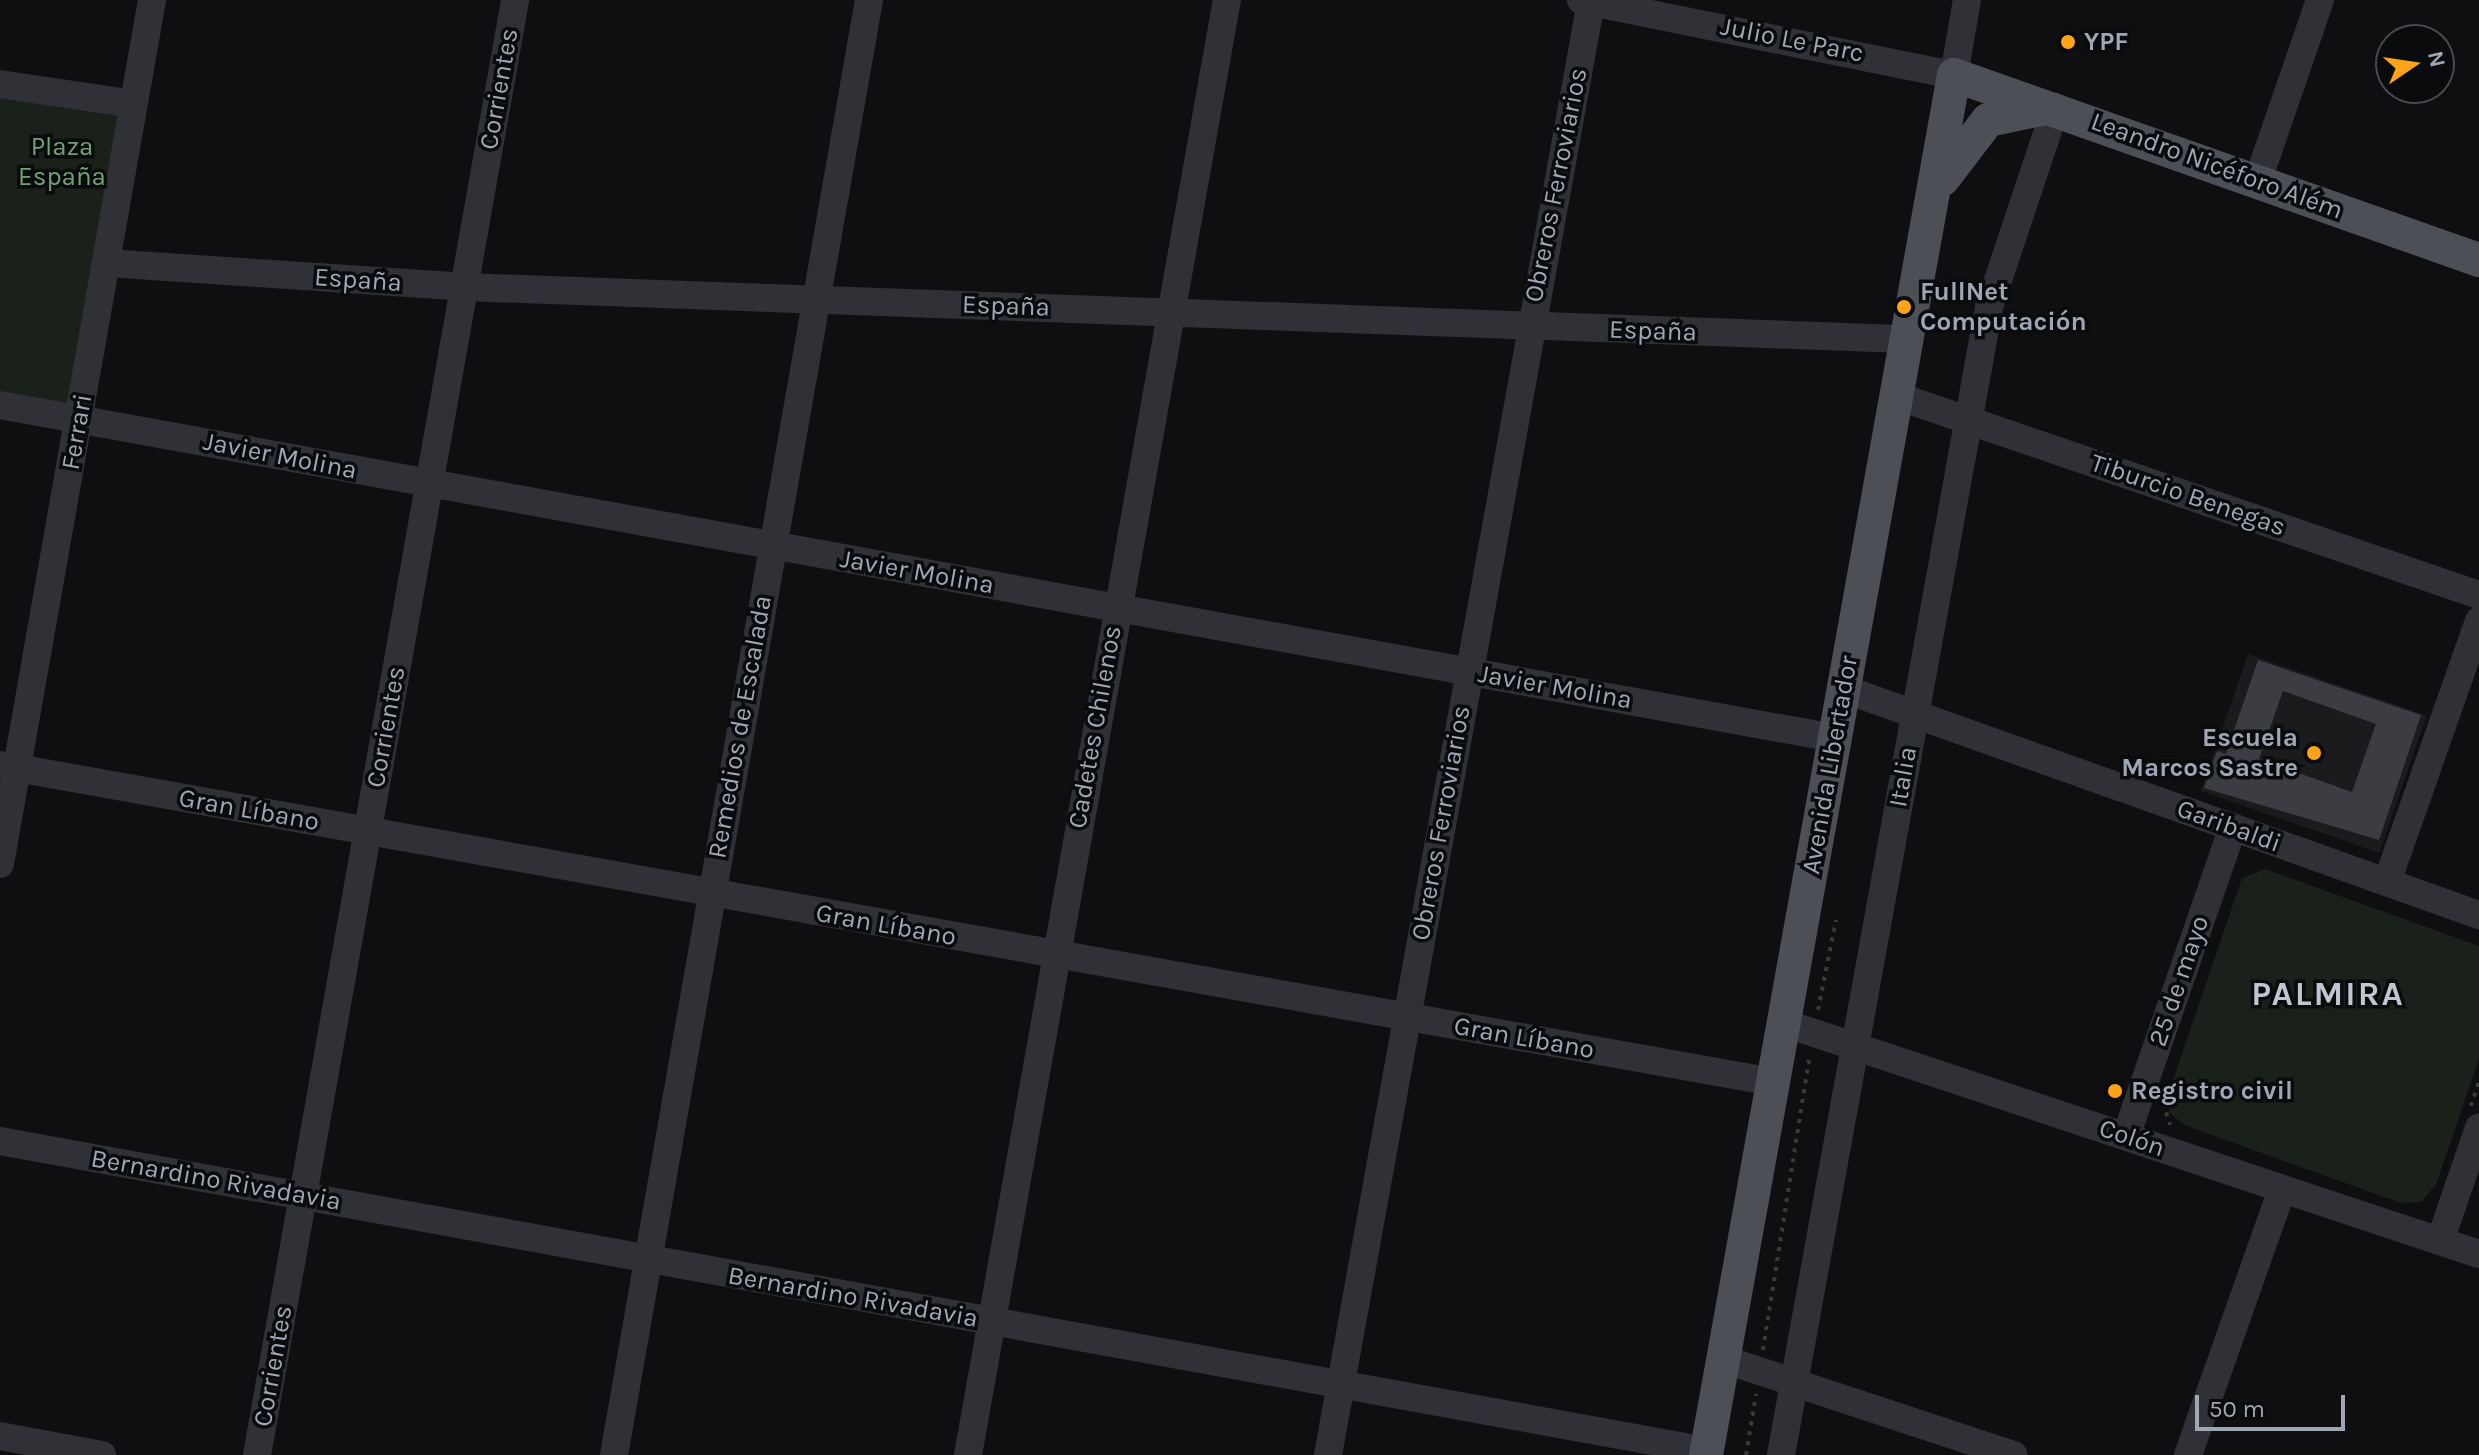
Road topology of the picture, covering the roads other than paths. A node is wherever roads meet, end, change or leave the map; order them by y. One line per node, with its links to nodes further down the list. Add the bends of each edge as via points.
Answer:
1 (152, 0): 10 (street, Ferrari)
2 (515, 0): 16 (street, Corrientes)
3 (869, 0): 17 (street, Remedios de Escalada)
4 (1227, 0): 18 (street, Cadetes Chilenos)
5 (1967, 0): 8 (street)
6 (2320, 0): 12 (street)
7 (1586, 1): 8 (street, Julio Le Parc); 19 (street, Obreros Ferroviarios)
8 (1954, 75): 11 (main road, Leandro Nicéforo Além); 13 (main road, Avenida Libertador)
9 (0, 84): 10 (street)
10 (134, 104): 15 (street, Ferrari)
11 (2056, 107): 12 (main road, Leandro Nicéforo Além); 13 (main road, via 1988,120 1970,135); 24 (street, Italia, via 1996,278)
12 (2258, 180): 14 (main road, Leandro Nicéforo Além)
13 (1933, 196): 20 (main road, Avenida Libertador)
14 (2479, 260)
15 (106, 263): 16 (street, España); 23 (street, Ferrari)
16 (464, 287): 17 (street, España); 25 (street, Corrientes)
17 (816, 299): 18 (street, España); 26 (street, Remedios de Escalada)
18 (1169, 312): 19 (street, España); 28 (street, Cadetes Chilenos)
19 (1530, 326): 20 (street, España); 30 (street, Obreros Ferroviarios)
20 (1906, 339): 21 (main road, Avenida Libertador)
21 (1897, 396): 24 (street, Tiburcio Benegas); 31 (main road, Avenida Libertador)
22 (0, 405): 23 (street, Javier Molina)
23 (79, 418): 25 (street, Javier Molina); 34 (street, Ferrari)
24 (1968, 419): 27 (street, Tiburcio Benegas); 32 (street, Italia)
25 (429, 484): 26 (street, Javier Molina); 36 (street, Corrientes)
26 (772, 547): 28 (street, Javier Molina); 39 (street, Remedios de Escalada)
27 (2479, 595)
28 (1116, 607): 30 (street, Javier Molina); 41 (street, Cadetes Chilenos)
29 (2479, 621): 38 (street)
30 (1468, 671): 33 (street, Javier Molina); 42 (street, Obreros Ferroviarios)
31 (1844, 689): 32 (street, Garibaldi); 33 (main road, Avenida Libertador)
32 (1915, 713): 35 (street, Garibaldi); 44 (street, Italia)
33 (1835, 738): 43 (main road, Avenida Libertador)
34 (8, 766): 36 (street, Gran Líbano); 37 (street, Ferrari)
35 (2233, 827): 38 (street, Garibaldi); 47 (street, 25 de mayo)
36 (367, 832): 39 (street, Gran Líbano); 50 (street, Corrientes)
37 (0, 864)
38 (2387, 882): 40 (street, Garibaldi)
39 (710, 895): 41 (street, Gran Líbano); 53 (street, Remedios de Escalada)
40 (2479, 915)
41 (1055, 954): 42 (street, Gran Líbano); 54 (street, Cadetes Chilenos)
42 (1407, 1017): 45 (street, Gran Líbano); 57 (street, Obreros Ferroviarios)
43 (1799, 1027): 44 (street, Colón); 45 (main road, Avenida Libertador)
44 (1855, 1045): 47 (street, Colón); 56 (street, Italia)
45 (1773, 1082): 55 (main road, Avenida Libertador)
46 (2474, 1119): 51 (street)
47 (2126, 1136): 49 (street, Colón)
48 (0, 1141): 50 (street, Bernardino Rivadavia)
49 (2282, 1189): 51 (street, Colón); 67 (street)
50 (303, 1196): 53 (street, Bernardino Rivadavia); 61 (street, Corrientes)
51 (2440, 1241): 52 (street, Colón)
52 (2479, 1254)
53 (648, 1259): 54 (street, Bernardino Rivadavia); 62 (street, Remedios de Escalada)
54 (991, 1322): 57 (street, Bernardino Rivadavia); 63 (street, Cadetes Chilenos)
55 (1723, 1359): 56 (street); 59 (main road, Avenida Libertador)
56 (1795, 1381): 65 (street, Italia); 66 (street)
57 (1341, 1383): 59 (street, Bernardino Rivadavia); 64 (street, Obreros Ferroviarios)
58 (0, 1436): 60 (street)
59 (1706, 1453)
60 (102, 1455)
61 (257, 1455)
62 (614, 1455)
63 (968, 1455)
64 (1328, 1455)
65 (1781, 1455)
66 (2014, 1455)
67 (2188, 1455)

